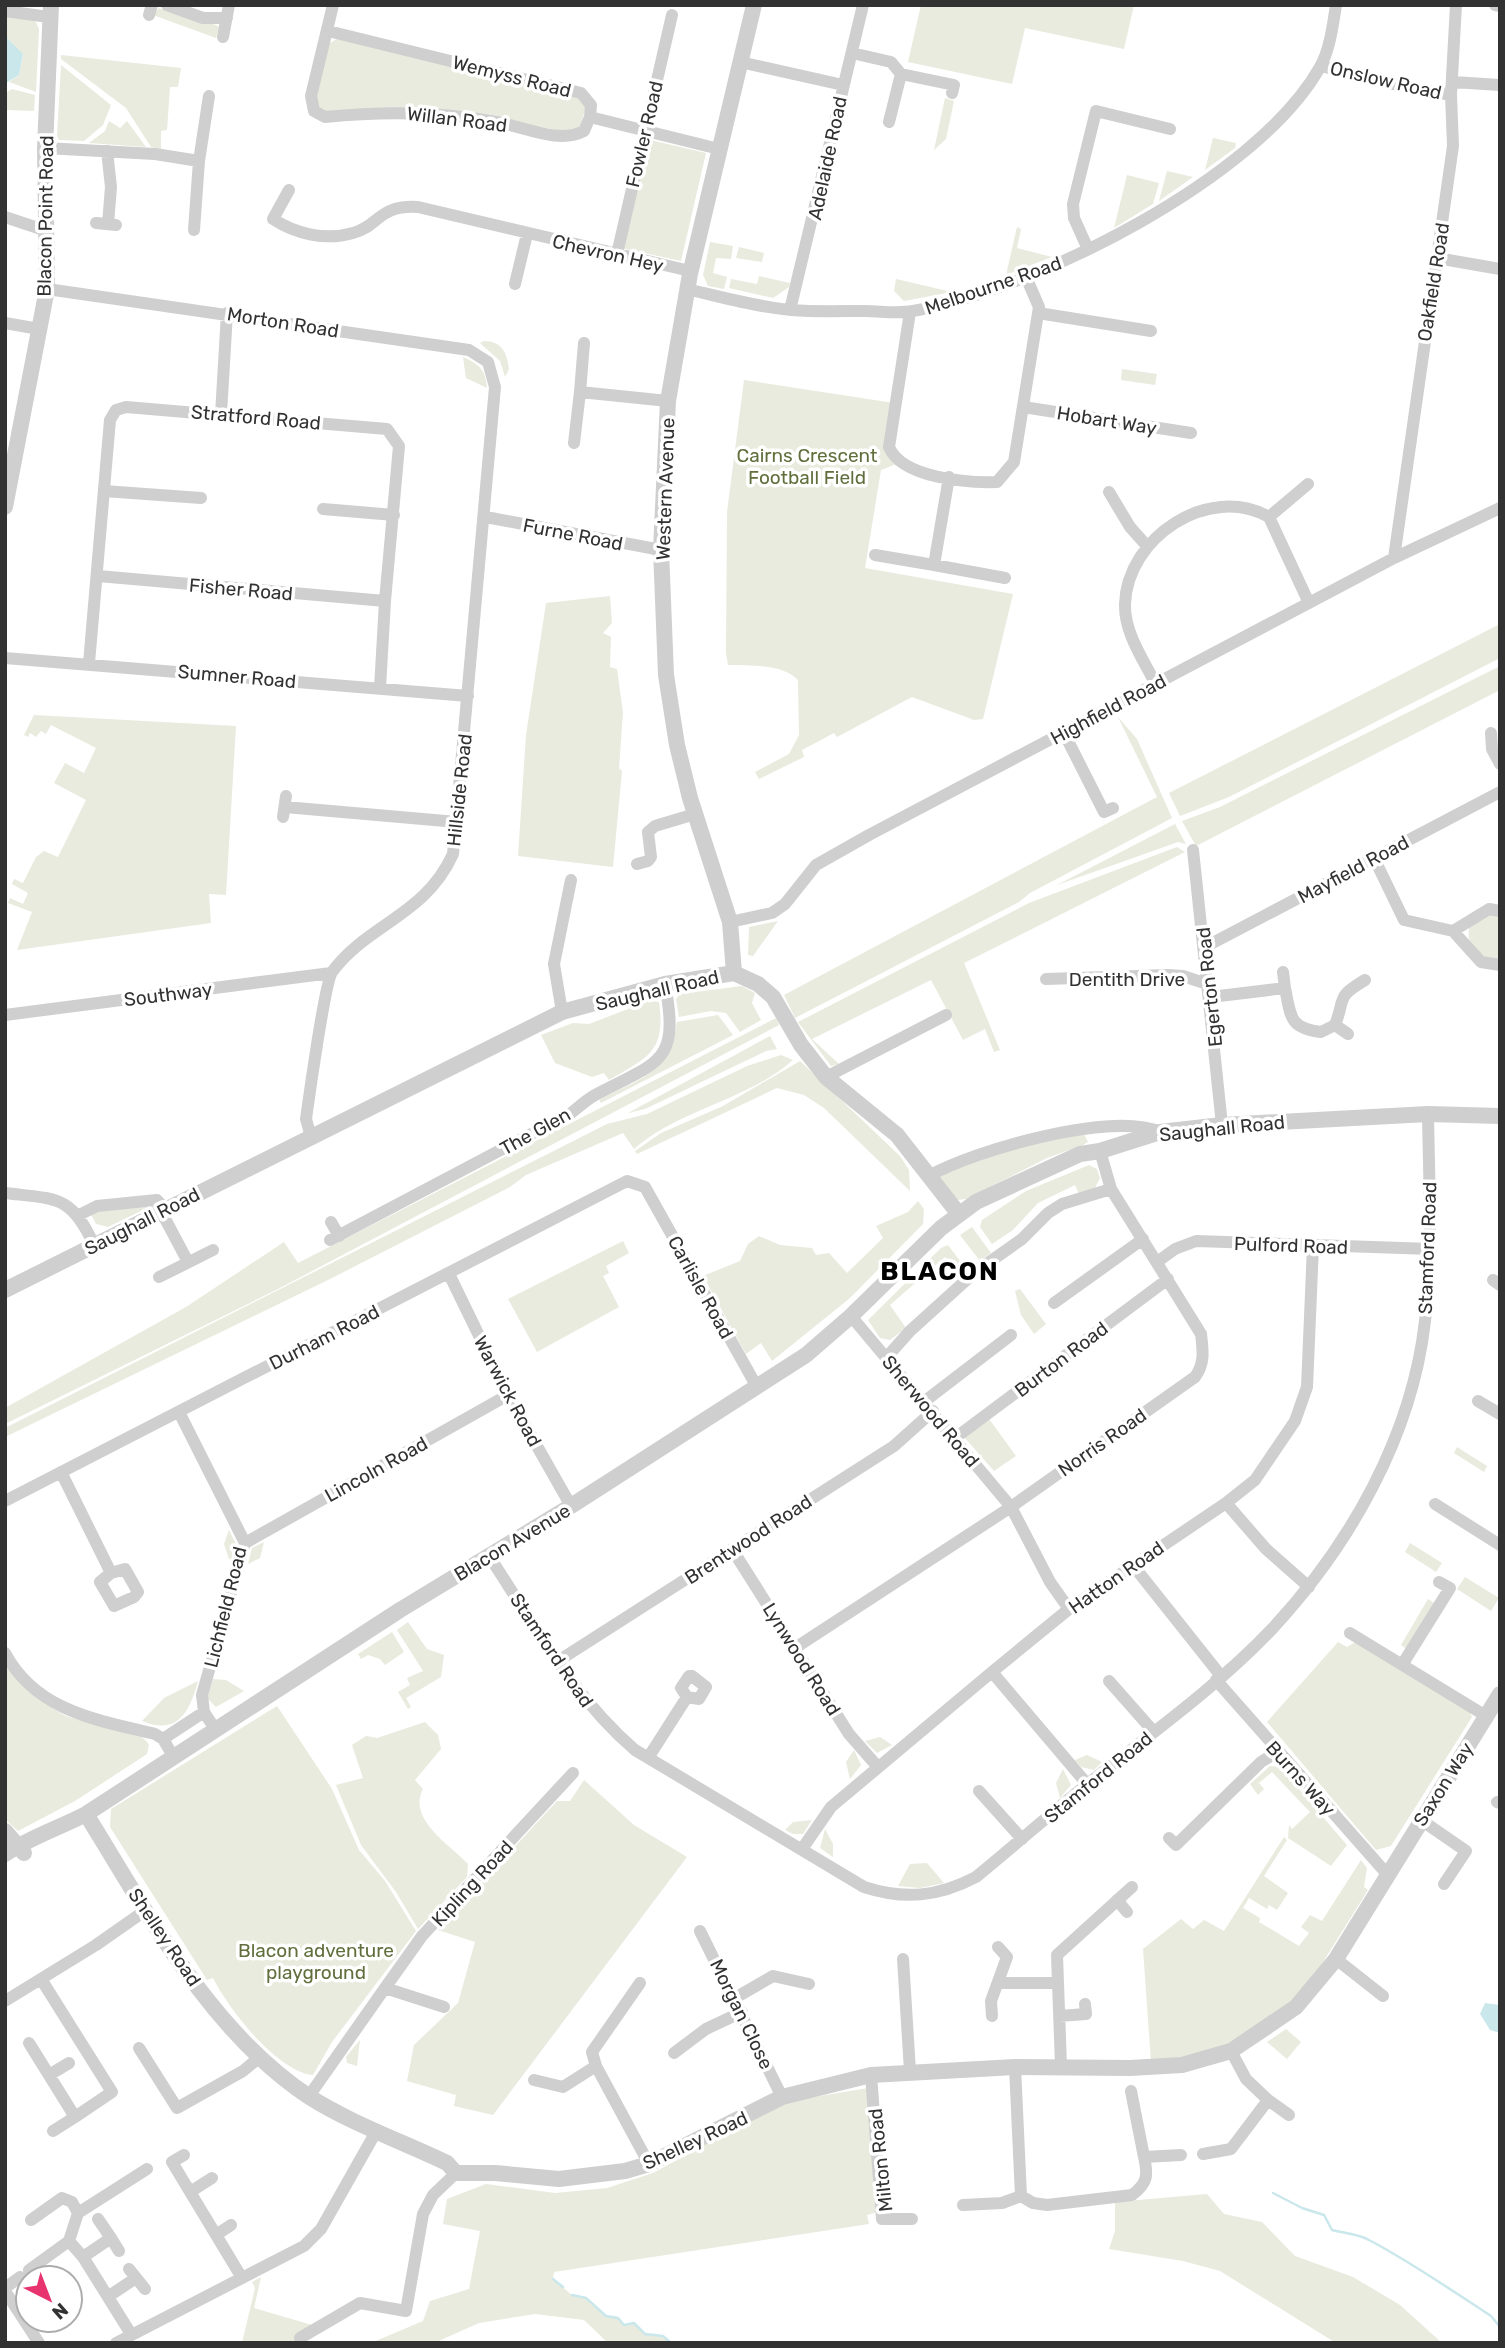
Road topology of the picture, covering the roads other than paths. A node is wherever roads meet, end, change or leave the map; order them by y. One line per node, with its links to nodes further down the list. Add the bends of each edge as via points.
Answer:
1 (167, 5): 9 (street, via 203,18)
2 (333, 5): 11 (street)
3 (754, 5): 14 (street, Western Avenue)
4 (863, 5): 13 (street, Adelaide Road)
5 (1336, 5): 15 (street, Melbourne Road)
6 (1456, 5): 19 (street, Oakfield Road)
7 (5, 11): 8 (street)
8 (50, 11): 26 (street, Blacon Point Road)
9 (228, 11): 12 (street)
10 (672, 15): 25 (street, Fowler Road)
11 (327, 31): 22 (street, Wemyss Road, via 581,93 591,105); 22 (street, Willan Road, via 311,96 314,111 325,117 425,112 566,137 584,131)
12 (223, 37)
13 (852, 53): 16 (street, via 891,62); 17 (street, Adelaide Road)
14 (740, 62): 17 (street); 27 (street, Western Avenue)
15 (1321, 65): 19 (street, Onslow Road, via 1352,76); 36 (street, Melbourne Road, via 1278,122 1245,152 1148,217)
16 (901, 74): 20 (street, via 954,85); 23 (street)
17 (843, 85): 45 (street, Adelaide Road)
18 (1500, 86): 19 (street, Onslow Road)
19 (1452, 88): 38 (street, Oakfield Road, via 1453,146)
20 (952, 93)
21 (209, 96): 29 (street)
22 (590, 117): 25 (street, Wemyss Road)
23 (889, 122)
24 (1170, 129): 36 (street, Melbourne Road, via 1096,111 1073,204)
25 (645, 131): 27 (street, Wemyss Road); 37 (street, Fowler Road)
26 (45, 148): 28 (street); 33 (street, Blacon Point Road)
27 (719, 149): 40 (street, Western Avenue)
28 (107, 152): 29 (street); 32 (street, via 111,187)
29 (199, 161): 34 (street)
30 (289, 190): 35 (street, Chevron Hey, via 273,219 303,235 354,233 400,206)
31 (5, 217): 33 (street)
32 (107, 224)
33 (44, 230): 43 (street, Blacon Point Road)
34 (194, 230)
35 (527, 234): 37 (street, Chevron Hey); 42 (street, Chevron Hey)
36 (1087, 247): 41 (street, Melbourne Road)
37 (617, 254): 40 (street, Chevron Hey)
38 (1437, 258): 39 (street); 74 (street, Oakfield Road)
39 (1500, 269)
40 (690, 271): 44 (street, Western Avenue)
41 (1026, 277): 46 (street, Melbourne Road); 48 (street)
42 (515, 284)
43 (47, 289): 47 (street, Morton Road); 50 (street, Blacon Point Road)
44 (687, 289): 45 (street, Melbourne Road); 55 (street, Western Avenue)
45 (790, 310): 46 (street, Melbourne Road)
46 (911, 312): 60 (street, via 889,447 894,459 905,467)
47 (227, 313): 53 (street, Morton Road, via 469,350 488,362); 57 (street)
48 (1038, 313): 51 (street); 56 (street)
49 (5, 323): 50 (street)
50 (39, 328): 65 (street, Blacon Point Road)
51 (1151, 331)
52 (584, 342): 54 (street)
53 (495, 387): 69 (street, Hillside Road)
54 (580, 391): 55 (street); 59 (street)
55 (668, 401): 72 (street, Western Avenue)
56 (1023, 407): 58 (street, Hobart Way); 60 (street, via 1014,462 1007,474 997,482)
57 (221, 414): 62 (street, Stratford Road, via 116,410 109,429); 68 (street, Stratford Road, via 387,429 399,446)
58 (1191, 433)
59 (574, 443)
60 (949, 477): 75 (street)
61 (1309, 485): 70 (street)
62 (104, 491): 64 (street); 76 (street, Stratford Road)
63 (1111, 491): 71 (street, via 1129,527)
64 (201, 499)
65 (5, 507)
66 (1500, 508): 74 (street, Highfield Road)
67 (323, 509): 68 (street)
68 (394, 515): 78 (street, Stratford Road)
69 (486, 517): 72 (street, Furne Road); 84 (street, Hillside Road)
70 (1269, 517): 71 (street, via 1245,508 1213,508 1184,518); 79 (street)
71 (1147, 546): 82 (street, via 1126,589 1125,607 1127,625)
72 (661, 550): 91 (street, Western Avenue, via 667,675 677,745)
73 (875, 555): 75 (street)
74 (1394, 558): 79 (street, Highfield Road)
75 (934, 565): 77 (street)
76 (98, 576): 78 (street, Fisher Road); 81 (street, Stratford Road)
77 (1005, 578)
78 (385, 601): 83 (street, Stratford Road)
79 (1309, 603): 82 (street, Highfield Road)
80 (5, 658): 81 (street, Sumner Road)
81 (89, 663): 83 (street, Sumner Road)
82 (1154, 683): 85 (street, Highfield Road)
83 (380, 688): 84 (street, Sumner Road)
84 (468, 696): 92 (street, Hillside Road)
85 (1064, 733): 90 (street, via 1104,812); 98 (street, Highfield Road, via 816,864 785,904 772,913)
86 (1491, 733): 87 (street, via 1492,749)
87 (1500, 764)
88 (1500, 792): 94 (street, Mayfield Road)
89 (285, 807): 92 (street)
90 (1113, 807)
91 (695, 814): 95 (street, via 654,826 648,832 651,857); 98 (street, Western Avenue)
92 (457, 822): 103 (street, Hillside Road, via 453,854 442,878)
93 (1193, 850): 100 (street, Egerton Road)
94 (1374, 858): 99 (street, via 1404,920); 100 (street, Mayfield Road)
95 (637, 864)
96 (566, 884): 111 (street, via 554,964)
97 (1500, 911): 99 (street, via 1489,909)
98 (730, 922): 104 (street, Western Avenue)
99 (1453, 931): 101 (street, via 1481,962)
100 (1205, 947): 108 (street, Egerton Road)
101 (1500, 965)
102 (1283, 972): 109 (street)
103 (331, 973): 113 (street, Southway); 121 (street, via 306,1119)
104 (734, 973): 107 (street, Saughall Road); 116 (street, Saughall Road, via 773,997)
105 (1046, 979): 108 (street, Dentith Drive, via 1168,975)
106 (1365, 981): 114 (street, via 1346,992)
107 (665, 984): 111 (street, Saughall Road); 130 (street, The Glen, via 671,1034 667,1047 650,1066 592,1097 556,1125 334,1238)
108 (1207, 984): 110 (street, Egerton Road)
109 (1286, 988): 110 (street); 114 (street, via 1291,1019 1298,1027 1321,1032)
110 (1211, 997): 119 (street, Egerton Road)
111 (562, 1012): 121 (street, Saughall Road)
112 (946, 1014): 116 (street)
113 (5, 1015)
114 (1335, 1025): 115 (street)
115 (1348, 1034)
116 (826, 1077): 123 (street, Saughall Road, via 897,1136)
117 (1428, 1114): 118 (street, Saughall Road); 119 (street, Saughall Road); 134 (street, Stamford Road)
118 (1500, 1116)
119 (1222, 1125): 120 (street, Saughall Road)
120 (1160, 1132): 122 (street, Saughall Road); 123 (street, via 1146,1125 1092,1128 998,1147)
121 (311, 1137): 127 (street, Saughall Road)
122 (1100, 1151): 125 (street, Norris Road); 128 (street, Saughall Road, via 1044,1168)
123 (929, 1176): 128 (street, Saughall Road)
124 (645, 1187): 138 (street, Durham Road, via 627,1181); 146 (street, Carlisle Road)
125 (1111, 1189): 131 (street, Norris Road); 145 (street, via 1048,1213 1022,1239 974,1273)
126 (5, 1194): 129 (street, via 62,1202)
127 (163, 1210): 129 (street, via 157,1200 97,1206); 132 (street, Saughall Road); 136 (street)
128 (958, 1213): 143 (street, Blacon Avenue)
129 (79, 1215): 132 (street)
130 (331, 1222)
131 (1143, 1239): 137 (street, Norris Road); 142 (street)
132 (94, 1245): 141 (street, Saughall Road)
133 (1313, 1246): 134 (street, Pulford Road); 137 (street, Pulford Road, via 1196,1241); 155 (street, Hatton Road, via 1307,1387 1279,1450 1255,1479)
134 (1430, 1249): 166 (street, Stamford Road, via 1425,1323 1409,1397 1389,1453 1349,1532)
135 (213, 1250): 136 (street)
136 (188, 1262): 139 (street)
137 (1157, 1262): 140 (street, Norris Road)
138 (449, 1274): 147 (street, Warwick Road); 150 (street, Durham Road)
139 (159, 1277)
140 (1168, 1279): 152 (street, Burton Road); 158 (street, Norris Road, via 1201,1334 1201,1369)
141 (5, 1290)
142 (1054, 1303)
143 (851, 1316): 145 (street, Sherwood Road); 146 (street, Blacon Avenue, via 806,1355)
144 (1011, 1335): 149 (street)
145 (886, 1358): 149 (street, Sherwood Road)
146 (757, 1387): 157 (street, Blacon Avenue)
147 (508, 1395): 157 (street, Warwick Road); 159 (street, Lincoln Road)
148 (1484, 1400): 151 (street)
149 (929, 1406): 152 (street, Sherwood Road); 161 (street, Brentwood Road, via 894,1446)
150 (179, 1412): 153 (street, Durham Road); 159 (street, Lichfield Road)
151 (1500, 1414)
152 (955, 1438): 158 (street, Sherwood Road)
153 (61, 1472): 154 (street, Durham Road); 164 (street)
154 (5, 1501)
155 (1226, 1503): 163 (street, Hatton Road); 166 (street, via 1266,1549)
156 (1435, 1504): 160 (street)
157 (571, 1506): 162 (street, Blacon Avenue)
158 (1011, 1507): 167 (street, Sherwood Road); 169 (street, Norris Road)
159 (245, 1543): 178 (street, Lichfield Road, via 202,1695)
160 (1500, 1545)
161 (732, 1549): 169 (street, Lynwood Road); 171 (street, Brentwood Road)
162 (489, 1556): 171 (street, Stamford Road); 180 (street, Blacon Avenue)
163 (1132, 1564): 167 (street, Hatton Road); 174 (street, Burns Way)
164 (111, 1573)
165 (1439, 1581): 172 (street, via 1450,1588)
166 (1309, 1587): 174 (street, Stamford Road)
167 (1069, 1609): 173 (street, Hatton Road)
168 (1350, 1633): 172 (street)
169 (795, 1648): 186 (street, Lynwood Road, via 849,1734)
170 (5, 1653): 182 (street, via 47,1700 84,1717 155,1734)
171 (558, 1661): 185 (street, Stamford Road, via 606,1726)
172 (1402, 1665): 179 (street)
173 (992, 1672): 186 (street, Hatton Road); 188 (street)
174 (1219, 1678): 181 (street, Stamford Road); 183 (street, Burns Way)
175 (1109, 1681): 181 (street)
176 (1500, 1694): 179 (street, Saxon Way)
177 (687, 1697): 185 (street)
178 (204, 1712): 180 (street); 182 (street)
179 (1486, 1716): 191 (street, Saxon Way)
180 (215, 1729): 184 (street, Blacon Avenue)
181 (1154, 1732): 188 (street, Stamford Road)
182 (163, 1740): 184 (street)
183 (1277, 1752): 193 (street, via 1175,1845); 197 (street, Burns Way)
184 (173, 1756): 190 (street, Blacon Avenue)
185 (648, 1758): 195 (street, Stamford Road)
186 (877, 1766): 195 (street, Hatton Road, via 831,1807)
187 (571, 1782): 211 (street, Kipling Road, via 422,1936)
188 (1087, 1784): 194 (street, Stamford Road)
189 (979, 1791): 194 (street)
190 (86, 1814): 196 (street, Blacon Avenue, via 41,1837 37,1845); 201 (street, Shelley Road)
191 (1421, 1820): 197 (street, Saxon Way); 198 (street, via 1466,1851)
192 (5, 1831): 196 (street)
193 (1169, 1838)
194 (1022, 1839): 195 (street, Stamford Road, via 976,1877 955,1888 906,1896 864,1886)
195 (802, 1849)
196 (12, 1852)
197 (1387, 1874): 206 (street, Shelley Road)
198 (1444, 1884)
199 (1132, 1887): 200 (street)
200 (1117, 1900): 202 (street); 210 (street, via 1062,1946 1057,1955)
201 (146, 1910): 207 (street); 225 (street, Shelley Road, via 213,2009)
202 (1127, 1912)
203 (700, 1932): 214 (street, Morgan Close)
204 (998, 1947): 209 (street, via 1007,1957)
205 (904, 1959): 230 (street, via 910,1974)
206 (1336, 1959): 213 (street); 224 (street, Shelley Road, via 1296,2007)
207 (41, 1979): 215 (street); 239 (street, via 112,2092)
208 (809, 1982): 214 (street, via 773,1976)
209 (998, 1983): 210 (street); 219 (street, via 991,2001)
210 (1057, 1983): 220 (street)
211 (385, 1988): 216 (street); 235 (street, Kipling Road)
212 (640, 1989): 227 (street, via 592,2052)
213 (1383, 1995)
214 (736, 1998): 218 (street, Morgan Close)
215 (5, 2001)
216 (444, 2007)
217 (1088, 2011): 220 (street)
218 (742, 2012): 222 (street); 236 (street, Morgan Close)
219 (992, 2016)
220 (1059, 2016): 228 (street)
221 (29, 2043): 232 (street)
222 (678, 2046)
223 (139, 2048): 225 (street, via 177,2108)
224 (1231, 2051): 228 (street, Shelley Road, via 1182,2065); 237 (street, via 1246,2078)
225 (261, 2056): 235 (street, Shelley Road)
226 (69, 2063): 232 (street)
227 (596, 2066): 233 (street, via 563,2087); 246 (street)
228 (1061, 2066): 229 (street, Shelley Road)
229 (1016, 2067): 230 (street, Shelley Road); 251 (street)
230 (910, 2071): 231 (street, Shelley Road)
231 (871, 2075): 236 (street, Shelley Road); 256 (street, Milton Road, via 882,2219)
232 (49, 2076): 239 (street)
233 (540, 2078)
234 (1131, 2091): 245 (street)
235 (309, 2096): 240 (street, Shelley Road)
236 (782, 2097): 246 (street, Shelley Road)
237 (1268, 2100): 238 (street); 242 (street, via 1231,2149)
238 (1290, 2113)
239 (75, 2117): 241 (street)
240 (377, 2130): 248 (street, Shelley Road, via 447,2163); 264 (street, via 321,2230 304,2246)
241 (53, 2131)
242 (1203, 2154)
243 (184, 2155): 250 (street, via 172,2162)
244 (1181, 2155): 245 (street)
245 (1144, 2157): 251 (street, via 1148,2175 1132,2195 1047,2204)
246 (649, 2164): 248 (street, Shelley Road, via 559,2179)
247 (147, 2169): 253 (street, via 132,2185)
248 (456, 2173): 269 (street, via 433,2195 423,2214 406,2311 360,2303)
249 (212, 2178): 250 (street)
250 (190, 2192): 258 (street)
251 (1021, 2196): 252 (street, via 1002,2203)
252 (963, 2205)
253 (78, 2213): 254 (street, via 72,2202 62,2198); 260 (street)
254 (36, 2219)
255 (98, 2219): 259 (street)
256 (912, 2219)
257 (231, 2225): 258 (street)
258 (216, 2235): 264 (street)
259 (111, 2238): 261 (street); 262 (street)
260 (69, 2241): 262 (street); 263 (street)
261 (119, 2251)
262 (83, 2257): 267 (street)
263 (37, 2264)
264 (242, 2278): 268 (street)
265 (145, 2288): 267 (street, via 132,2274)
266 (5, 2290): 270 (street)
267 (109, 2297): 268 (street)
268 (131, 2334): 271 (street)
269 (300, 2338)
270 (39, 2343)
271 (116, 2343)

